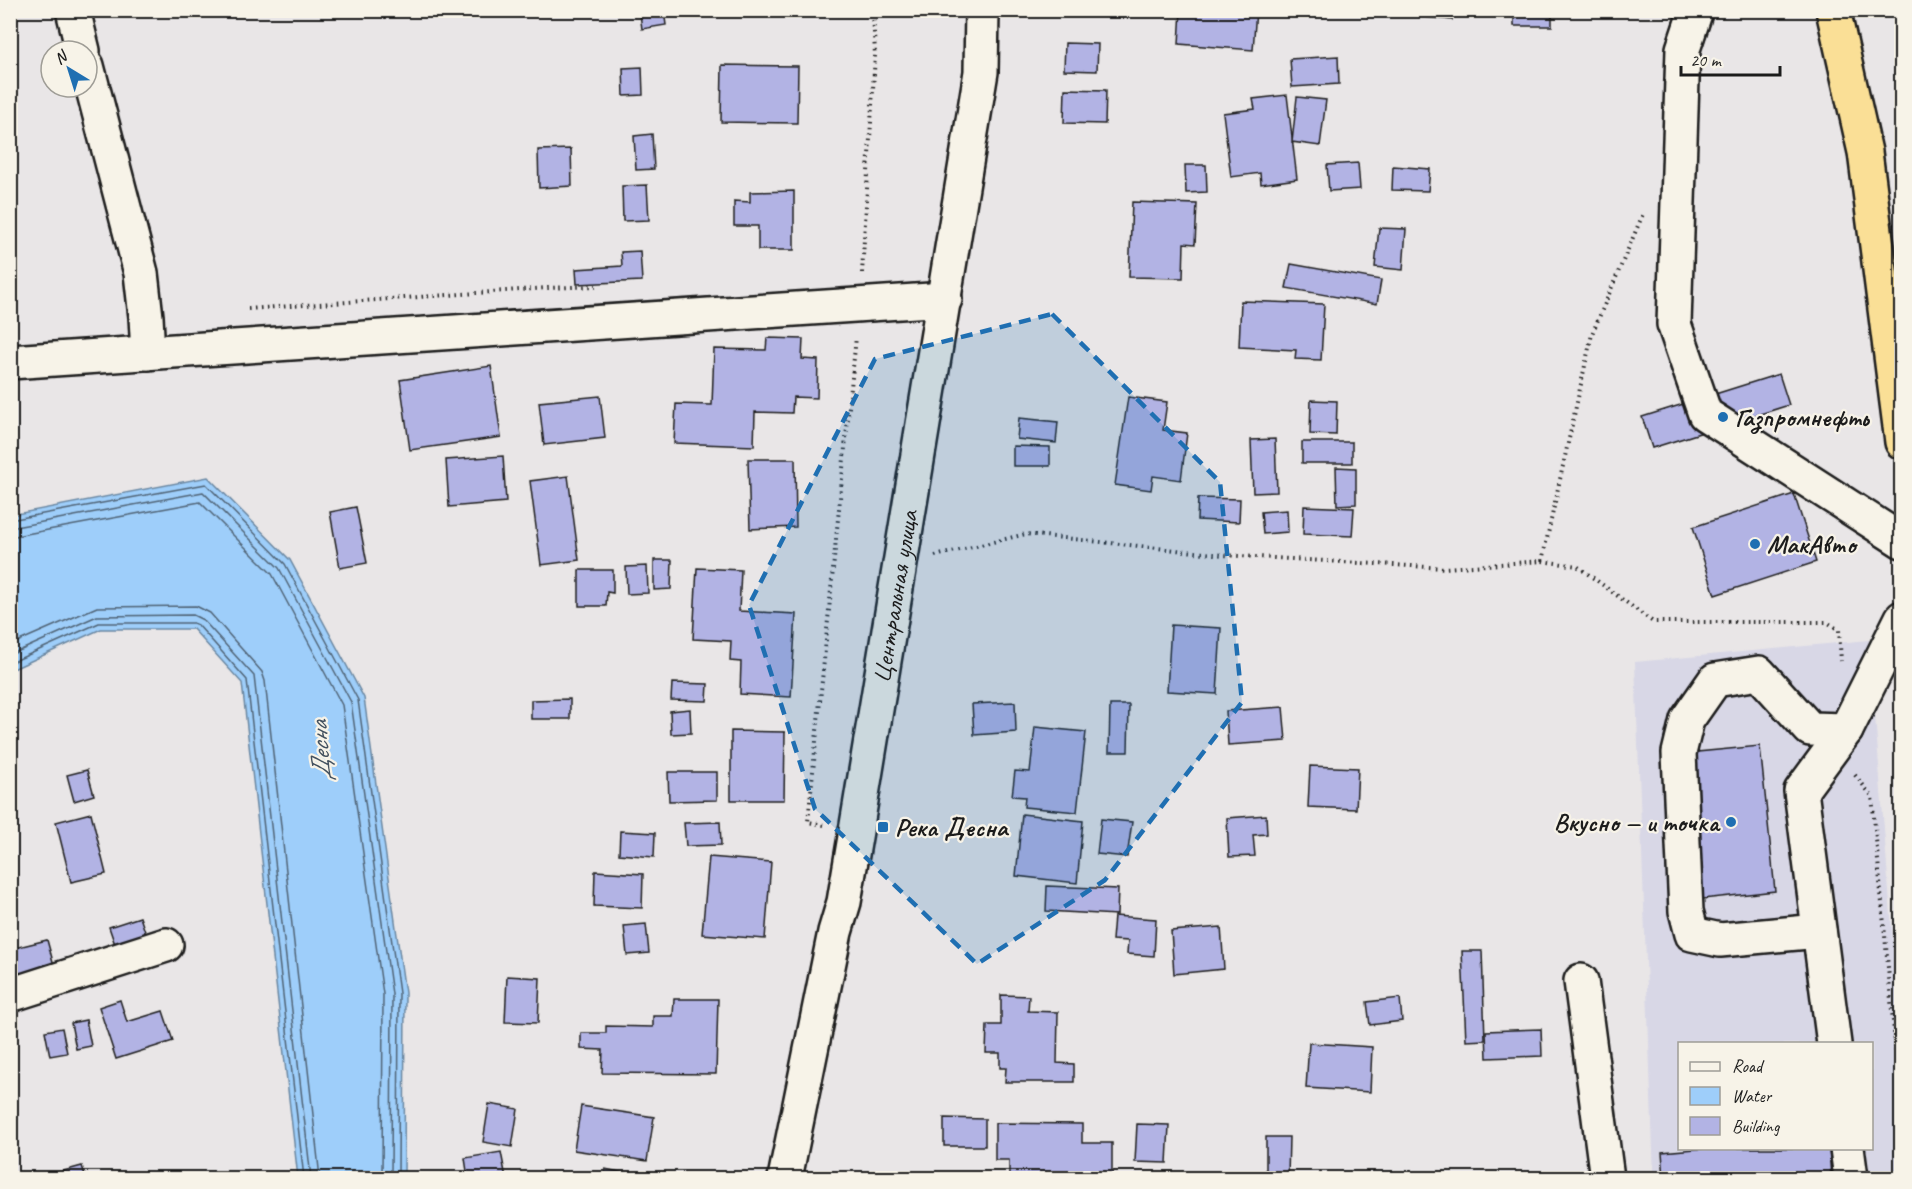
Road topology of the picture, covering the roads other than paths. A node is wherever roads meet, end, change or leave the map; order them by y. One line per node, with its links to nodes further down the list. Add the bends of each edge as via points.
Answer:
1 (73, 10): 5 (street)
2 (981, 10): 7 (street, Центральная улица, via 981,72)
3 (1696, 10): 11 (street, via 1683,49 1674,324 1705,414)
4 (1833, 10): 10 (highway, via 1865,152)
5 (80, 39)
6 (96, 99): 8 (street, via 141,273)
7 (945, 298): 8 (street); 20 (street, Центральная улица, via 844,902)
8 (148, 353): 9 (street)
9 (10, 362)
10 (1902, 442)
11 (1902, 541)
12 (1902, 618): 13 (street)
13 (1846, 730): 14 (street, via 1801,791); 14 (street, via 1810,729 1758,673 1715,680 1687,720 1679,753 1686,911 1692,934 1720,940)
14 (1819, 931): 18 (street)
15 (166, 945): 17 (street)
16 (1581, 981): 21 (street)
17 (10, 995)
18 (1834, 1042)
19 (1848, 1150): 22 (street)
20 (785, 1179)
21 (1607, 1179)
22 (1851, 1179)

